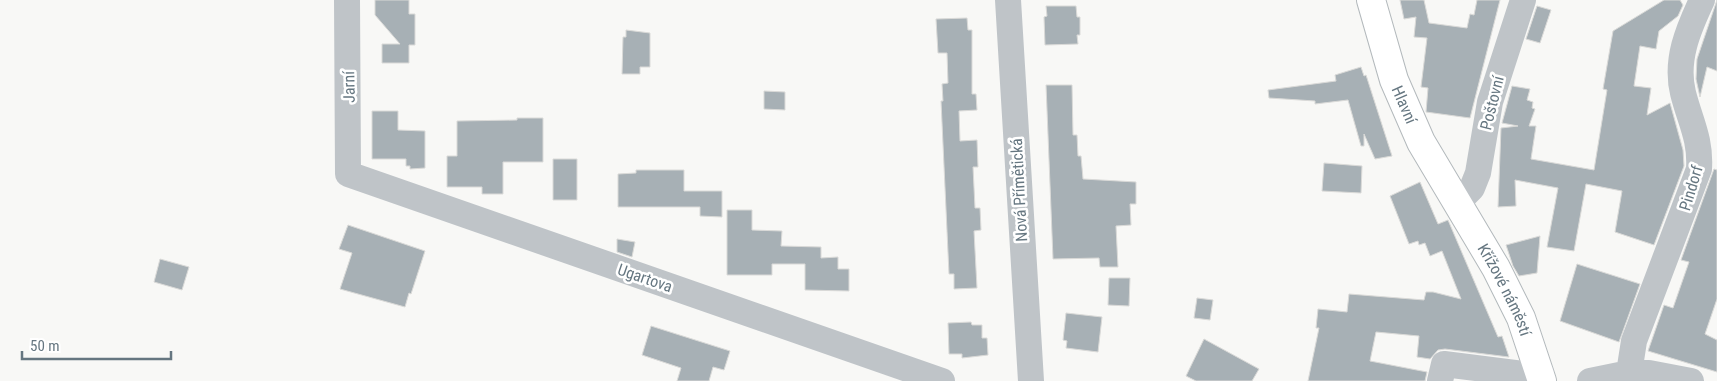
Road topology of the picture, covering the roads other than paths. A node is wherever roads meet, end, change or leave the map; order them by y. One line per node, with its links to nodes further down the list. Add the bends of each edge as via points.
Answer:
1 (347, 0): 6 (street, Jarní)
2 (1008, 0): 11 (street, Nová Přímětická)
3 (1371, 0): 7 (main road, Hlavní, via 1394,80 1421,142)
4 (1523, 0): 7 (street, Poštovní, via 1490,102 1478,173 1472,188)
5 (1702, 0): 8 (street, Pindorf, via 1680,63 1683,94 1698,139 1699,169 1634,341)
6 (348, 174): 10 (street, Ugartova)
7 (1458, 202): 9 (main road, Křížové náměstí, via 1521,318)
8 (1629, 373): 13 (street); 14 (street, via 1649,373)
9 (1542, 377): 12 (street, via 1444,364)
10 (942, 381)
11 (1031, 381)
12 (1440, 381)
13 (1590, 381)
14 (1691, 381)

